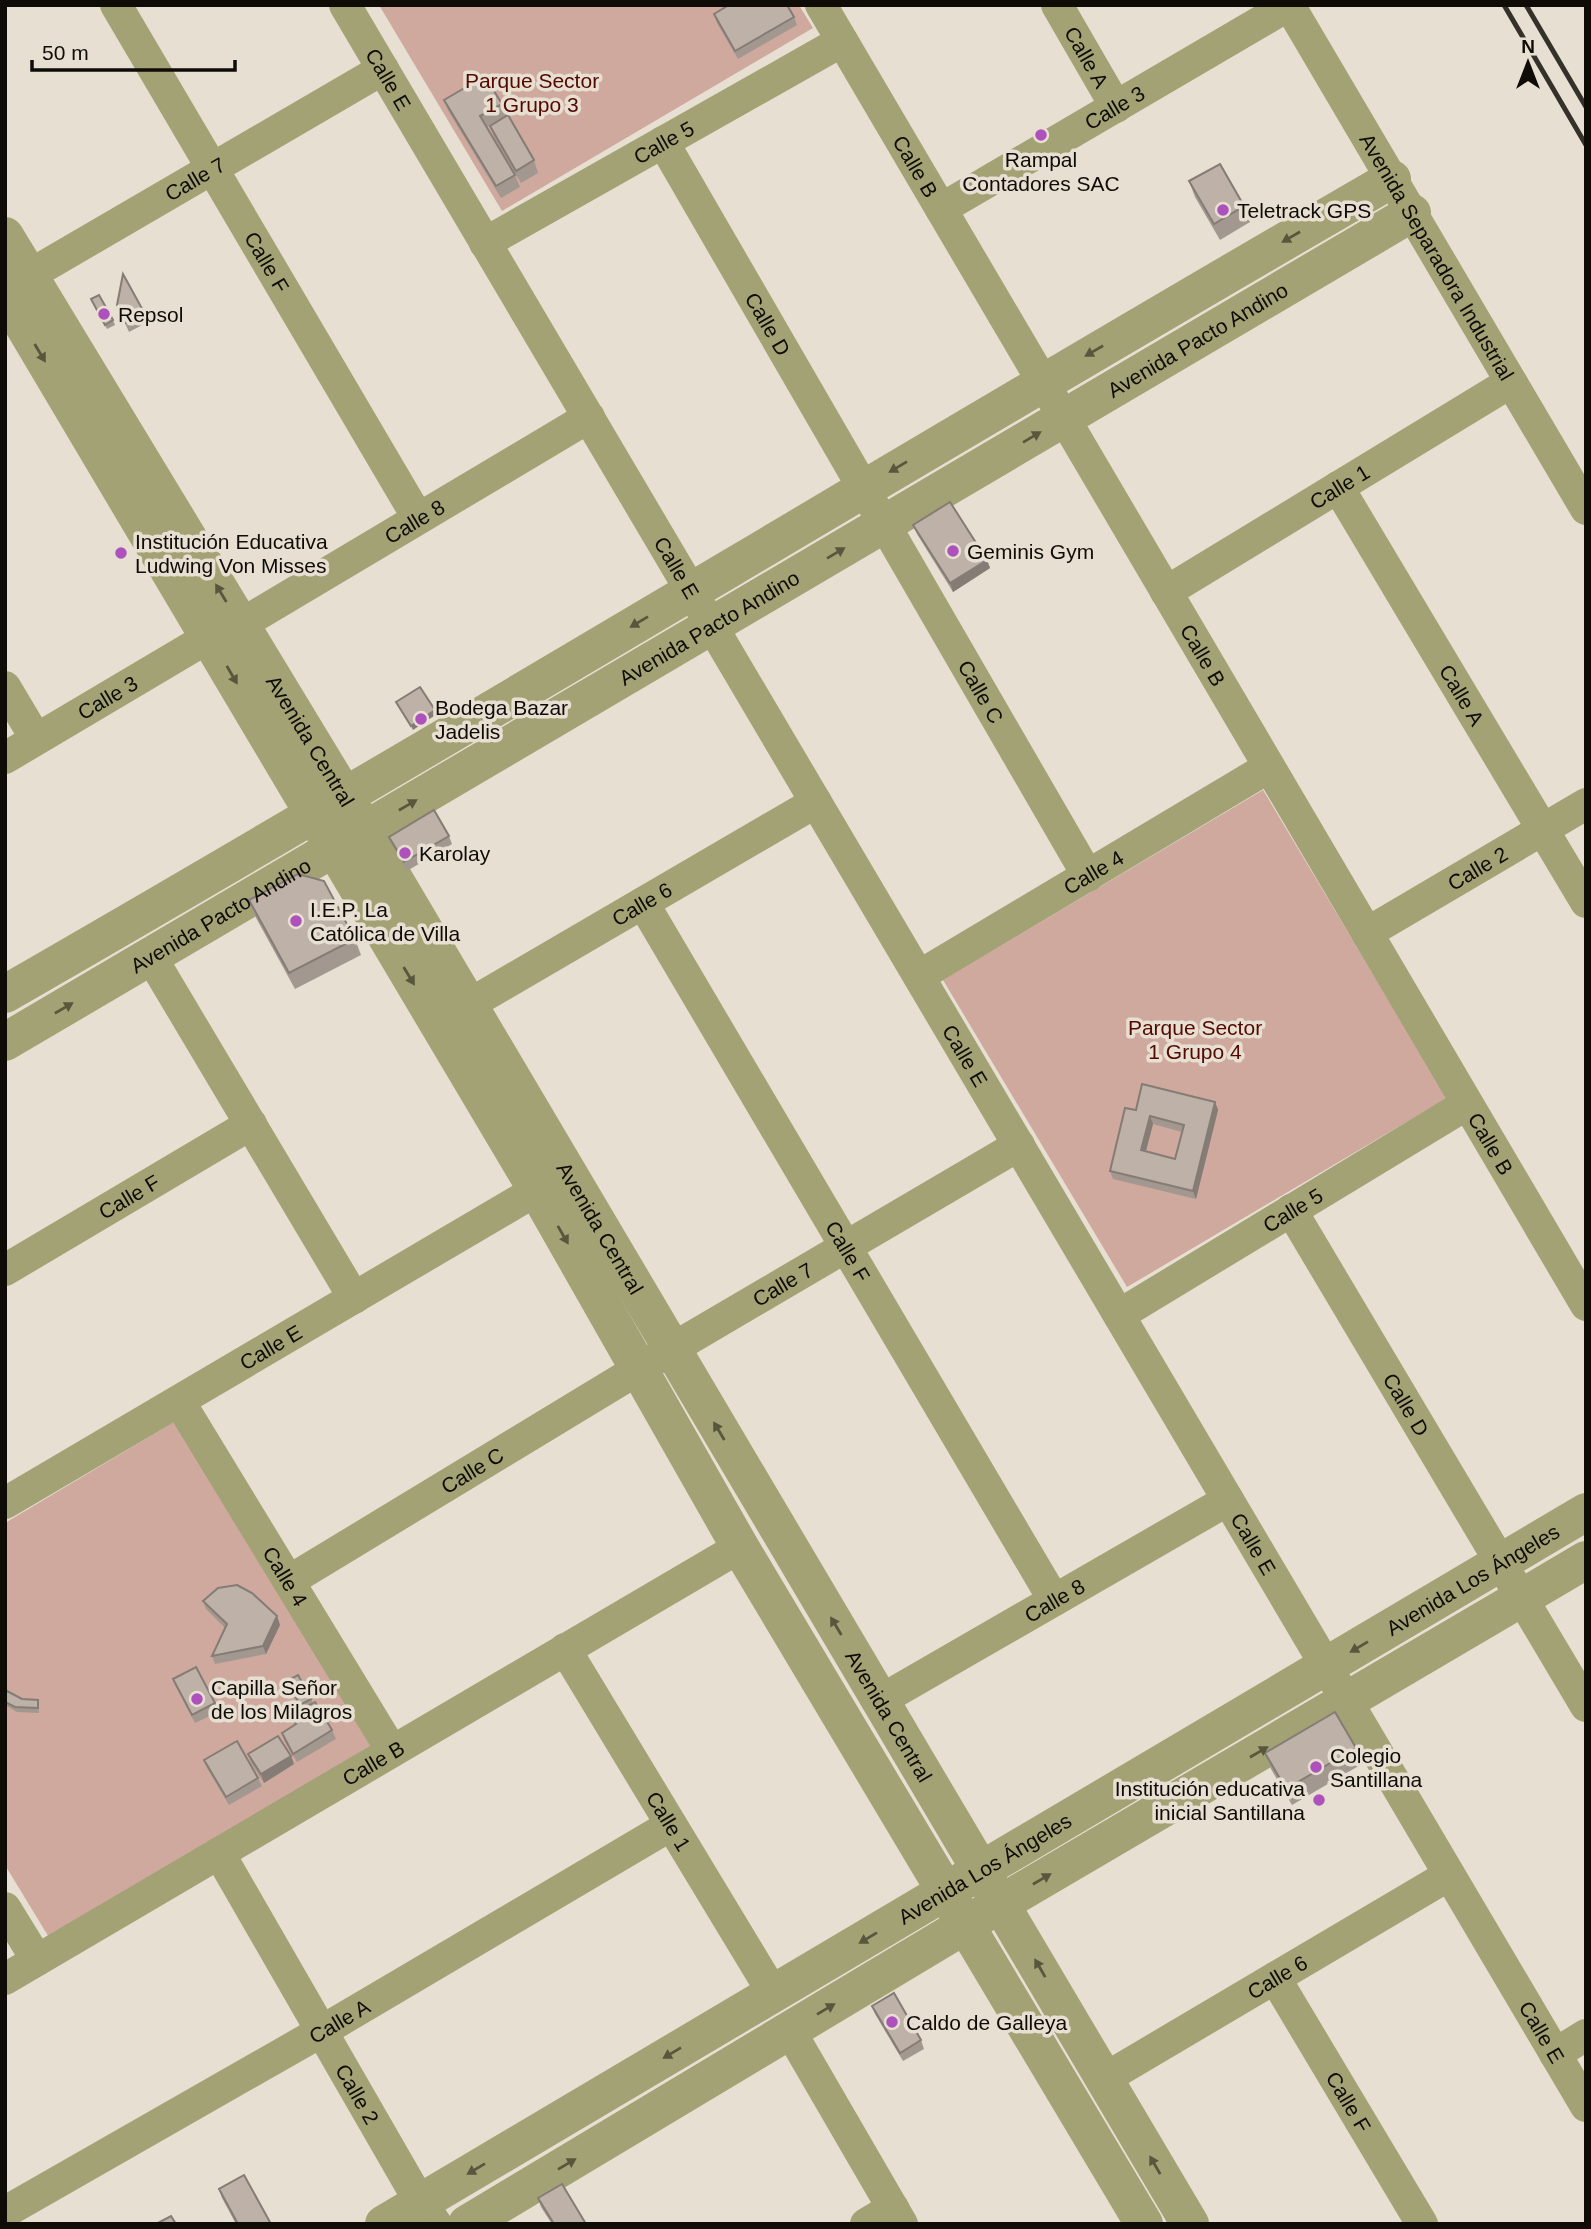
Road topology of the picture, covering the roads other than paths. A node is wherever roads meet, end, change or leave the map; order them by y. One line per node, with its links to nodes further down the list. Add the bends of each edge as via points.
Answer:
1 (116, 5): 10 (street, Calle F)
2 (345, 5): 7 (street, Calle E)
3 (821, 5): 6 (street, Calle B)
4 (1057, 5): 8 (street, Calle A)
5 (1289, 5): 8 (street, Calle 3); 11 (street, Avenida Separadora Industrial)
6 (842, 41): 9 (street, Calle 5); 12 (street, Calle B)
7 (383, 69): 10 (street, Calle 7); 15 (street, Calle E)
8 (1116, 107): 12 (street, Calle 3)
9 (663, 142): 15 (street, Calle 5); 22 (street, Calle D)
10 (212, 169): 16 (street, Calle 7); 24 (street, Calle F)
11 (1392, 178): 13 (street, Avenida Separadora Industrial); 17 (street, Avenida Pacto Andino, one-way to 17)
12 (941, 209): 17 (street, Calle B)
13 (1412, 213): 18 (street, Avenida Separadora Industrial); 20 (street, Avenida Pacto Andino)
14 (5, 236): 16 (street, Avenida Central)
15 (485, 243): 19 (street, Calle E)
16 (13, 286): 28 (street, Avenida Central)
17 (1042, 381): 20 (street, Calle B); 22 (street, Avenida Pacto Andino, one-way to 22)
18 (1511, 382): 21 (street, Calle 1); 23 (street, Avenida Separadora Industrial)
19 (589, 417): 24 (street, Calle 8); 25 (street, Calle E)
20 (1064, 418): 22 (street, Avenida Pacto Andino, one-way to 20); 26 (street, Calle B)
21 (1338, 487): 26 (street, Calle 1); 36 (street, Calle A)
22 (876, 505): 25 (street, Avenida Pacto Andino); 27 (street, Avenida Pacto Andino, one-way to 22); 38 (street, Calle C)
23 (1586, 509)
24 (418, 518): 28 (street, Calle 8)
25 (691, 591): 27 (street, Calle E); 35 (street, Avenida Pacto Andino, one-way to 35)
26 (1166, 592): 32 (street, Calle B)
27 (712, 626): 33 (street, Calle E); 37 (street, Avenida Pacto Andino, one-way to 27)
28 (225, 631): 30 (street, Calle 3); 35 (street, Avenida Central)
29 (5, 687): 30 (street)
30 (36, 739): 31 (street, Calle 3)
31 (5, 758)
32 (1269, 767): 38 (street, Calle 4); 41 (street, Calle B)
33 (816, 802): 39 (street, Calle 6); 43 (street, Calle E)
34 (1586, 804): 36 (street, Calle 2)
35 (330, 807): 37 (street, Avenida Central); 44 (street, Avenida Pacto Andino)
36 (1543, 830): 40 (street, Calle A); 41 (street, Calle 2)
37 (349, 839): 42 (street, Avenida Pacto Andino); 45 (street, Avenida Central); 50 (street, Avenida Central, one-way to 50)
38 (1088, 876): 43 (street, Calle 4)
39 (643, 902): 45 (street, Calle 6); 52 (street, Calle F)
40 (1586, 902)
41 (1367, 933): 47 (street, Calle B)
42 (151, 957): 46 (street, Avenida Pacto Andino, one-way to 42); 48 (street)
43 (919, 976): 49 (street, Calle E)
44 (5, 994)
45 (468, 1005): 57 (street, Avenida Central)
46 (5, 1042)
47 (1467, 1104): 51 (street, Calle 5); 54 (street, Calle B)
48 (251, 1124): 53 (street, Calle F); 55 (street)
49 (1019, 1145): 52 (street, Calle 7); 56 (street, Calle E)
50 (537, 1190): 55 (street, Calle E); 57 (street, Avenida Central, one-way to 57)
51 (1292, 1210): 56 (street, Calle 5); 64 (street, Calle D)
52 (846, 1247): 57 (street, Calle 7); 67 (street, Calle F)
53 (5, 1270)
54 (1582, 1289)
55 (354, 1298): 58 (street, Calle E)
56 (1119, 1315): 59 (street, Calle E)
57 (655, 1359): 62 (street, Avenida Central); 65 (street, Calle C); 70 (street, Avenida Central, one-way to 57)
58 (179, 1401): 60 (street, Calle E); 65 (street, Calle 4)
59 (1228, 1500): 67 (street, Calle 8); 69 (street, Calle E)
60 (5, 1503)
61 (1586, 1512): 64 (street, Avenida Los Ángeles)
62 (740, 1547): 68 (street, Calle B); 78 (street, Avenida Central)
63 (1586, 1560): 66 (street, Avenida Los Ángeles)
64 (1500, 1564): 66 (street, Calle D); 69 (street, Avenida Los Ángeles, one-way to 69)
65 (289, 1581): 73 (street, Calle 4)
66 (1522, 1598): 71 (street, Avenida Los Ángeles); 72 (street)
67 (1054, 1600): 70 (street, Calle 8)
68 (565, 1649): 73 (street, Calle B); 74 (street, Calle 1)
69 (1326, 1666): 71 (street, Calle E); 76 (street, Avenida Los Ángeles)
70 (881, 1700): 76 (street, Avenida Central)
71 (1346, 1701): 77 (street, Calle E); 79 (street, Avenida Los Ángeles, one-way to 71)
72 (1586, 1706)
73 (392, 1751): 75 (street, Calle B)
74 (671, 1825): 85 (street, Calle 1); 86 (street, Calle A)
75 (219, 1853): 82 (street, Calle B); 86 (street, Calle 2)
76 (982, 1870): 78 (street, Avenida Los Ángeles); 79 (street, Avenida Central)
77 (1449, 1875): 83 (street, Calle 6); 89 (street, Calle E)
78 (945, 1892): 81 (street, Avenida Central); 85 (street, Avenida Los Ángeles, one-way to 85)
79 (1002, 1903): 81 (street, Avenida Los Ángeles); 90 (street, Avenida Central, one-way to 79)
80 (5, 1908): 82 (street)
81 (965, 1926): 87 (street, Avenida Los Ángeles, one-way to 81); 98 (street, Avenida Central)
82 (37, 1960): 84 (street, Calle B)
83 (1275, 1978): 90 (street, Calle 6); 100 (street, Calle F)
84 (5, 1979)
85 (773, 1993): 93 (street, Avenida Los Ángeles, one-way to 93)
86 (322, 2031): 92 (street, Calle A); 93 (street, Calle 2)
87 (790, 2031): 94 (street); 96 (street, Avenida Los Ángeles, one-way to 87)
88 (1586, 2035): 89 (street)
89 (1555, 2054): 91 (street, Calle E)
90 (1104, 2079): 99 (street, Avenida Central, one-way to 90)
91 (1586, 2106)
92 (5, 2213)
93 (428, 2213): 95 (street, Avenida Los Ángeles)
94 (897, 2216): 97 (street)
95 (384, 2224)
96 (467, 2224)
97 (866, 2224)
98 (1144, 2224)
99 (1190, 2224)
100 (1422, 2224)

